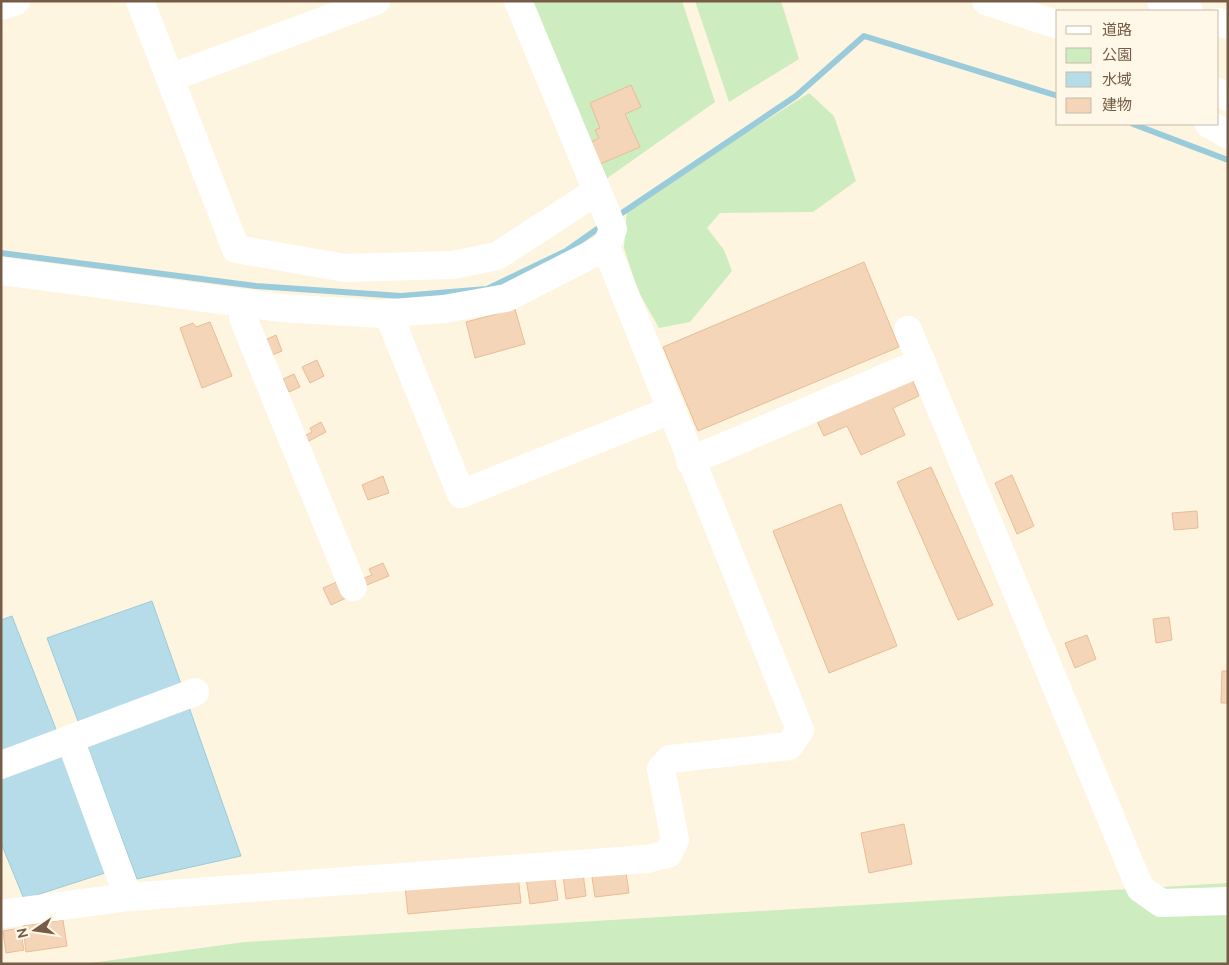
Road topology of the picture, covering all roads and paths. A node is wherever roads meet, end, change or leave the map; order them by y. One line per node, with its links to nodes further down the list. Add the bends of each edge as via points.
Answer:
1 (16, 1): 7 (street)
2 (140, 1): 10 (street)
3 (376, 1): 10 (street)
4 (518, 1): 13 (street)
5 (986, 1): 9 (street)
6 (1161, 1): 8 (street)
7 (1, 6)
8 (1186, 10)
9 (1056, 24)
10 (170, 78): 13 (street, via 236,249 346,268 453,265 497,256)
11 (1211, 125): 12 (street)
12 (1228, 135)
13 (597, 190): 14 (street, via 613,229)
14 (606, 247): 17 (street, via 506,298 444,309); 20 (street)
15 (1, 271): 16 (street)
16 (244, 303): 17 (street); 22 (street, via 243,318)
17 (388, 313): 20 (street, via 462,494)
18 (908, 330): 19 (street)
19 (922, 362): 21 (street); 27 (street, via 1140,888 1161,903)
20 (670, 410): 21 (street)
21 (690, 461): 26 (street, via 800,730 789,746 670,759 661,769 675,840 668,854 647,860)
22 (353, 587)
23 (195, 692): 24 (street)
24 (70, 739): 25 (street); 26 (street)
25 (1, 765)
26 (128, 898): 28 (street)
27 (1228, 901)
28 (1, 914)

